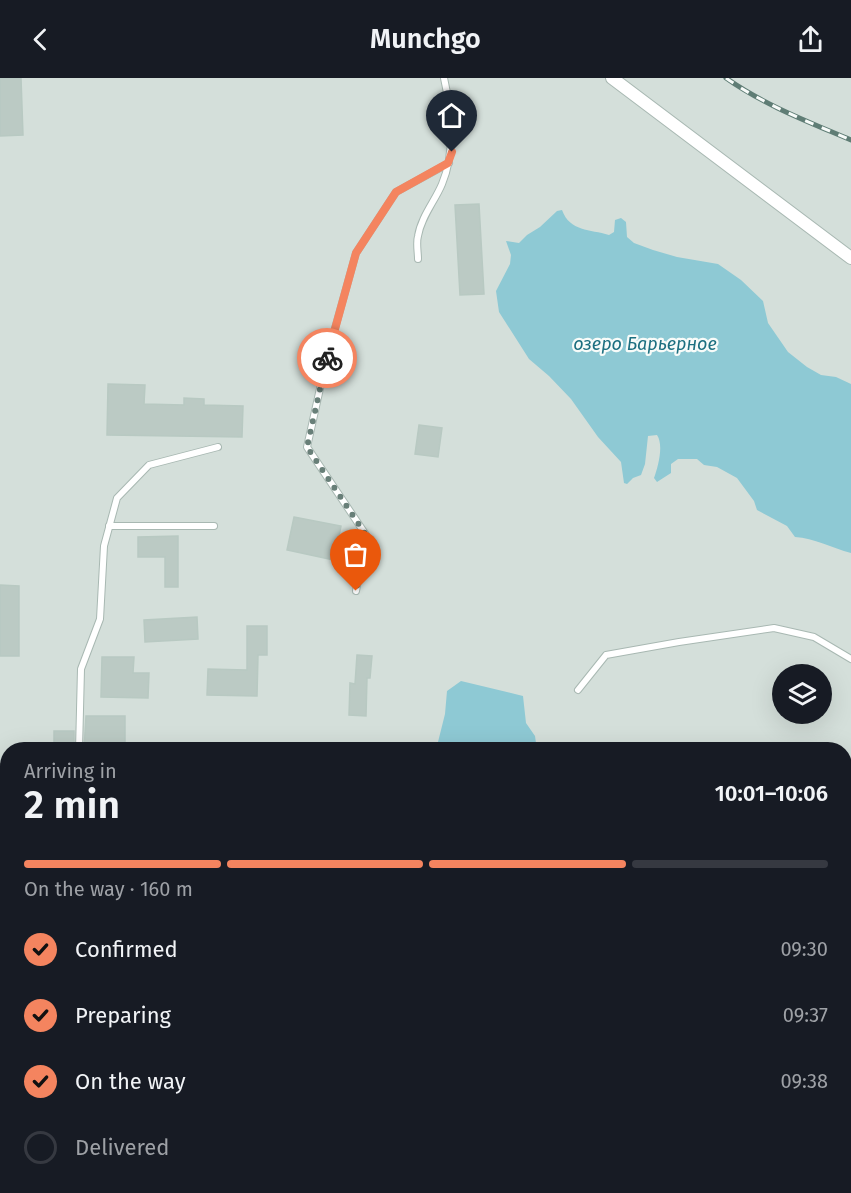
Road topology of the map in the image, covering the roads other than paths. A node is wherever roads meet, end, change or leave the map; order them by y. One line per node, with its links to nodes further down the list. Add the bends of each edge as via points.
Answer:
1 (444, 78): 3 (lane, via 450,103 452,152)
2 (612, 78): 4 (street)
3 (448, 163): 5 (lane, via 417,236); 9 (lane, via 396,192 356,253 307,447 366,535)
4 (851, 258)
5 (418, 259)
6 (218, 447): 7 (lane, via 149,465 117,498)
7 (109, 526): 8 (lane); 12 (lane, via 104,546 100,619 81,669)
8 (214, 526)
9 (356, 591)
10 (851, 658): 11 (lane, via 814,637 774,628 606,655)
11 (578, 690)
12 (78, 742)

